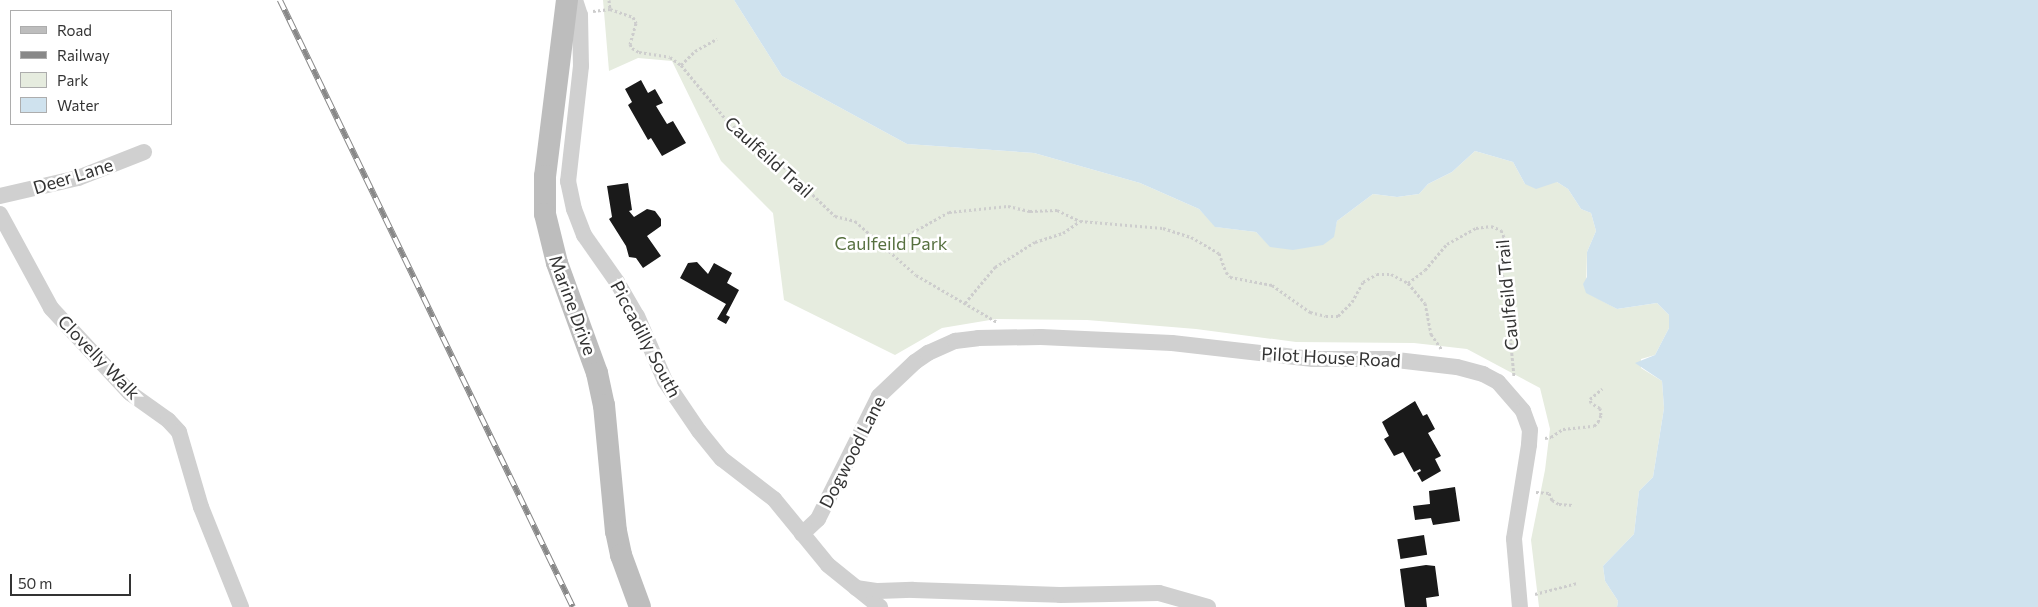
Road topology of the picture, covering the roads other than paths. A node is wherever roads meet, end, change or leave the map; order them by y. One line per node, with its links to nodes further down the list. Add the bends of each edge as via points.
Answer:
1 (567, 0): 11 (main road, Marine Drive, via 545,176 545,214 557,263 597,373 604,405 616,531)
2 (575, 0): 7 (street, Piccadilly South, via 580,15 581,66 568,180 578,222 637,316 665,381 699,431 722,459 774,499)
3 (144, 152): 4 (street, Deer Lane, via 78,178)
4 (0, 196)
5 (0, 214): 10 (street, Clovelly Walk, via 51,308 130,393 168,420 179,432 202,508)
6 (928, 353): 7 (street, Dogwood Lane, via 902,372 879,396 818,519); 9 (street, Pilot House Road, via 955,341 1025,336 1172,343 1312,359 1388,359 1445,365 1483,374 1498,382 1515,400 1530,430 1514,539)
7 (802, 534): 8 (street, Piccadilly South, via 828,565)
8 (854, 588): 12 (street, Piccadilly South); 13 (street, via 878,592 914,590 1060,595 1159,593)
9 (1520, 601)
10 (241, 607)
11 (640, 607)
12 (880, 607)
13 (1208, 607)

